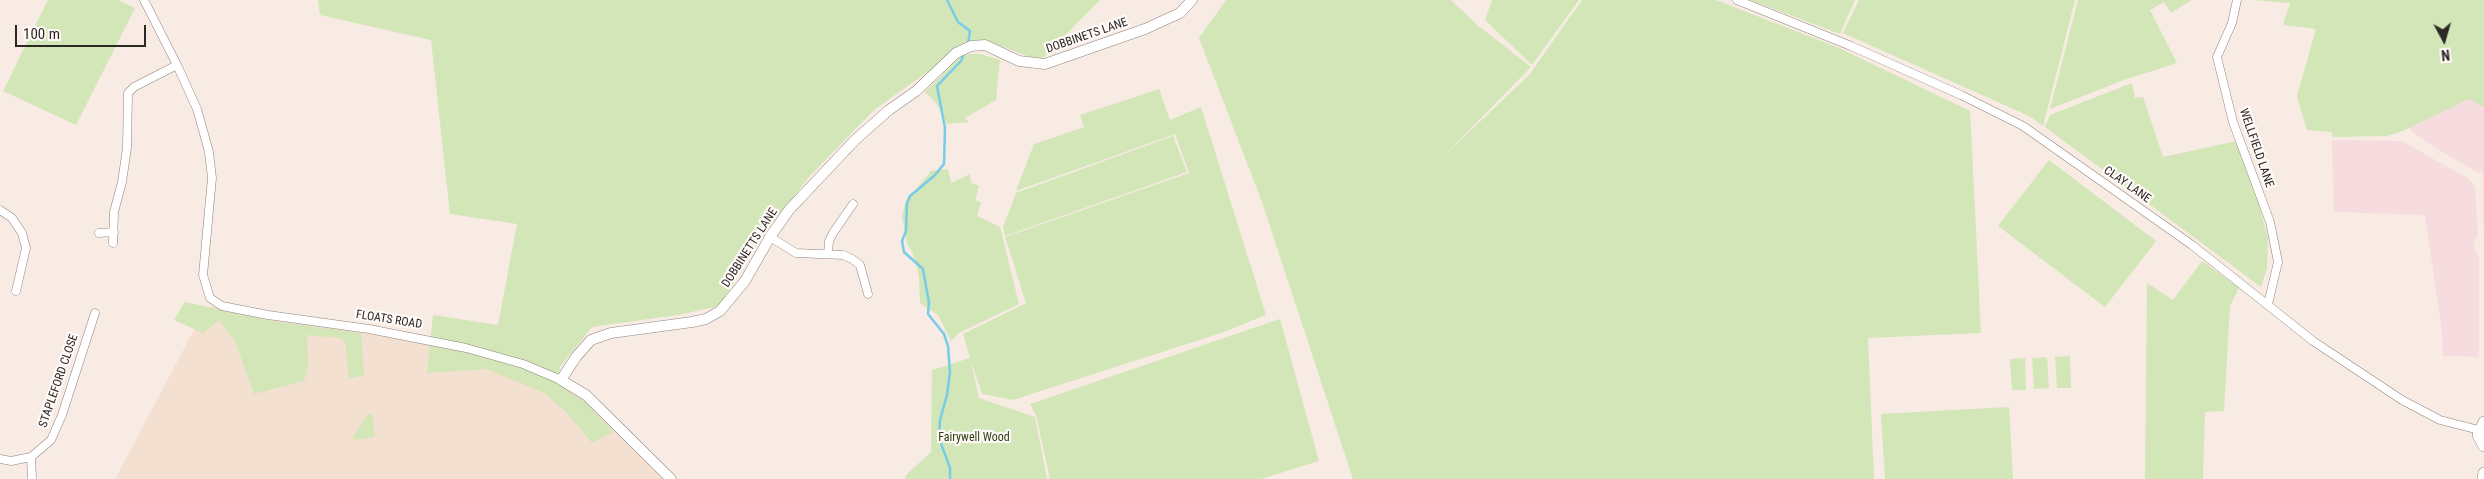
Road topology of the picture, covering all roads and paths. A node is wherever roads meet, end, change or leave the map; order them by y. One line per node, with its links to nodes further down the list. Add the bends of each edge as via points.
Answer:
1 (144, 0): 6 (street)
2 (1192, 0): 5 (street, DOBBINETS LANE, via 1180,13 1145,29 1045,64 1019,61 985,45 971,46)
3 (1737, 0): 16 (street, CLAY LANE, via 1851,46 2023,126 2192,245)
4 (2237, 0): 16 (street, WELLFIELD LANE, via 2232,23 2217,57 2234,122 2270,222 2278,262)
5 (956, 53): 11 (street, DOBBINETTS LANE, via 855,140 789,210)
6 (177, 65): 9 (street, via 128,93 125,164 116,202); 18 (street, FLOATS ROAD, via 197,109 209,152 212,178 203,275 214,302 268,315 369,329 466,348 523,364)
7 (853, 204): 13 (street, via 833,233)
8 (0, 210): 14 (street, via 12,218 22,233 26,248)
9 (114, 232): 10 (street); 12 (street)
10 (99, 233)
11 (770, 237): 13 (street, via 796,252); 18 (street, DOBBINETTS LANE, via 745,281 720,311 706,319 611,333 591,340)
12 (113, 243)
13 (828, 254): 15 (street, via 843,255 860,266)
14 (16, 290)
15 (868, 294)
16 (2268, 304): 19 (street, CLAY LANE, via 2313,341 2402,400 2440,420)
17 (95, 313): 21 (street, STAPLEFORD CLOSE, via 57,427 50,440)
18 (561, 380): 25 (street, FLOATS ROAD, via 586,395)
19 (2481, 426): 20 (main road, via 2479,439)
20 (2484, 446)
21 (31, 457): 22 (street, via 11,462); 24 (street)
22 (0, 459)
23 (2484, 473): 26 (main road)
24 (32, 479)
25 (671, 479)
26 (2483, 479)

